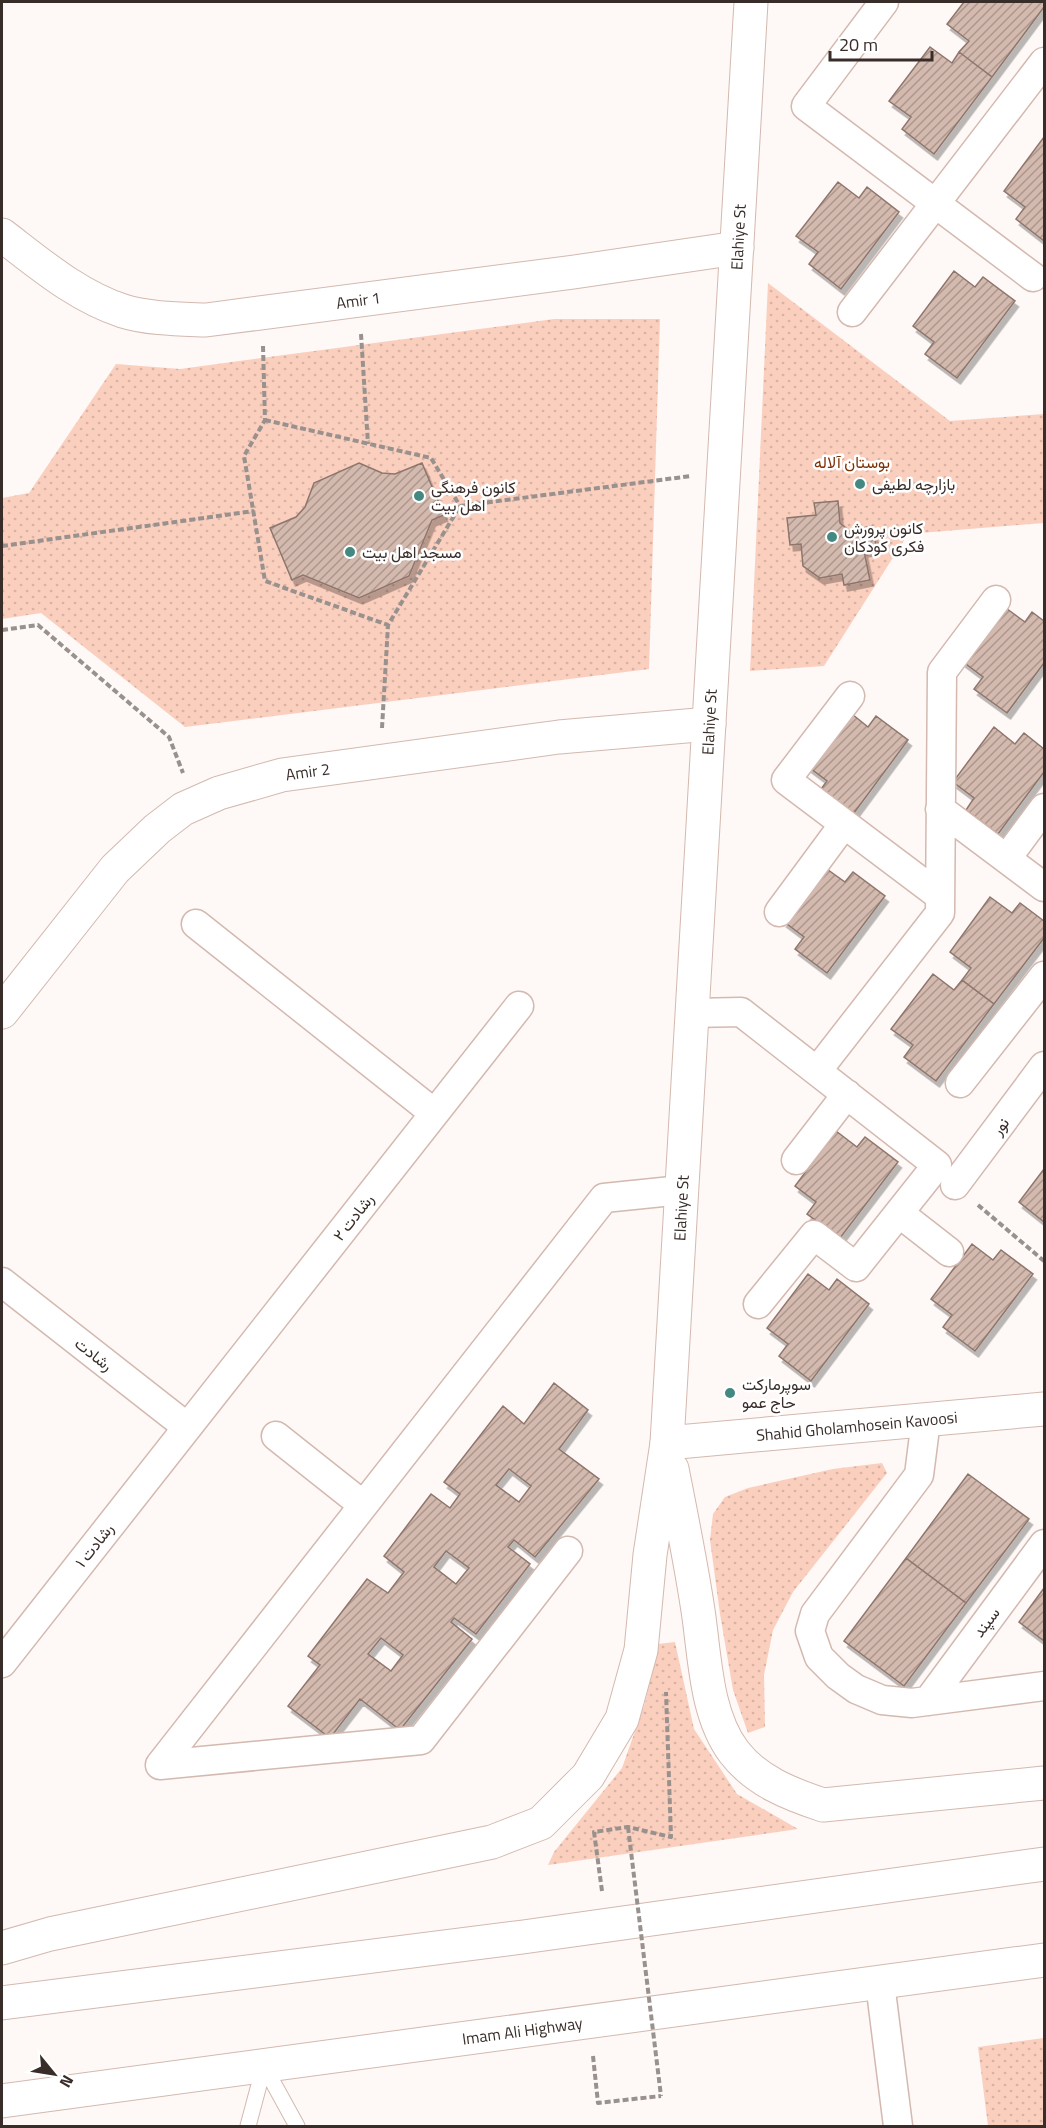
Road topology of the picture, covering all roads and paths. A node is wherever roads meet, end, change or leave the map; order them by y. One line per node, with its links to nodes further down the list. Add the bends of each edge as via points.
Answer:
1 (751, 2): 6 (main road, Elahiye St)
2 (884, 2): 4 (street, via 806,106)
3 (1044, 62): 4 (street)
4 (936, 204): 7 (street); 10 (street)
5 (2, 235): 9 (main road, Amir 1, via 89,298 126,312 206,320)
6 (737, 248): 8 (main road, Amir 1); 13 (main road, Elahiye St)
7 (1033, 277)
8 (359, 300): 9 (main road, Amir 1); 12 (path)
9 (263, 312): 11 (path)
10 (852, 312)
11 (265, 420): 12 (path); 15 (path, via 244,456)
12 (369, 444): 14 (path, via 431,458)
13 (724, 472): 14 (path); 21 (main road, Elahiye St)
14 (460, 506): 18 (path)
15 (254, 511): 16 (path); 18 (path, via 265,581)
16 (2, 546)
17 (996, 600): 25 (street, via 942,672)
18 (388, 625): 22 (path)
19 (2, 630): 23 (path, via 38,625 169,737)
20 (850, 696): 26 (street, via 786,780)
21 (709, 724): 22 (main road, Amir 2, via 559,737); 35 (main road, Elahiye St)
22 (380, 762): 23 (main road, Amir 2, via 282,775)
23 (195, 804): 34 (main road, Amir 2, via 157,829 115,869)
24 (1044, 808): 27 (street)
25 (940, 809): 27 (street); 29 (street)
26 (844, 824): 29 (street); 30 (street)
27 (1007, 858): 28 (street)
28 (1044, 887)
29 (940, 896): 37 (street, via 940,913)
30 (779, 912)
31 (196, 924): 40 (street)
32 (1044, 976): 38 (street)
33 (519, 1006): 40 (street, رشادت ۲)
34 (2, 1012)
35 (692, 1014): 37 (street, via 741,1012); 43 (main road, Elahiye St)
36 (1044, 1066): 42 (street, نور)
37 (818, 1071): 39 (street)
38 (960, 1083)
39 (847, 1094): 41 (street); 44 (street, via 937,1165)
40 (435, 1113): 51 (street, رشادت ۲)
41 (796, 1160)
42 (955, 1185): 46 (path)
43 (682, 1190): 53 (main road, Elahiye St); 54 (street, via 604,1198)
44 (899, 1213): 45 (street); 48 (street, via 856,1267 814,1235)
45 (948, 1252)
46 (1044, 1261)
47 (2, 1282): 51 (street, رشادت)
48 (758, 1304)
49 (1044, 1409): 50 (main road, Shahid Gholamhosein Kavoosi)
50 (926, 1420): 53 (main road, Shahid Gholamhosein Kavoosi); 60 (street, via 919,1475 815,1614 810,1631 819,1656 856,1689 882,1700)
51 (187, 1427): 57 (street, رشادت ۱)
52 (276, 1436): 54 (street)
53 (668, 1443): 61 (main road, via 713,1713 734,1752 761,1778 790,1794 823,1805); 65 (main road, via 650,1555 641,1650 622,1719 588,1776 541,1823 492,1842)
54 (363, 1505): 56 (street, via 160,1765 421,1740)
55 (1044, 1544): 60 (street, سپند)
56 (568, 1551)
57 (2, 1663)
58 (666, 1684): 62 (path, via 671,1837)
59 (1044, 1686): 60 (street)
60 (928, 1701)
61 (1044, 1783)
62 (628, 1827): 64 (path, via 594,1832); 69 (path, bridge, via 661,2096 598,2103)
63 (1044, 1864): 64 (main road)
64 (606, 1925): 68 (main road)
65 (2, 1948)
66 (1044, 1960): 67 (main road, Imam Ali Highway)
67 (880, 1983): 69 (main road, Imam Ali Highway); 74 (street)
68 (2, 2003)
69 (589, 2022): 70 (main road, Imam Ali Highway)
70 (264, 2066): 71 (main road, Imam Ali Highway); 72 (lane); 73 (lane)
71 (2, 2101)
72 (248, 2127)
73 (297, 2127)
74 (898, 2127)

